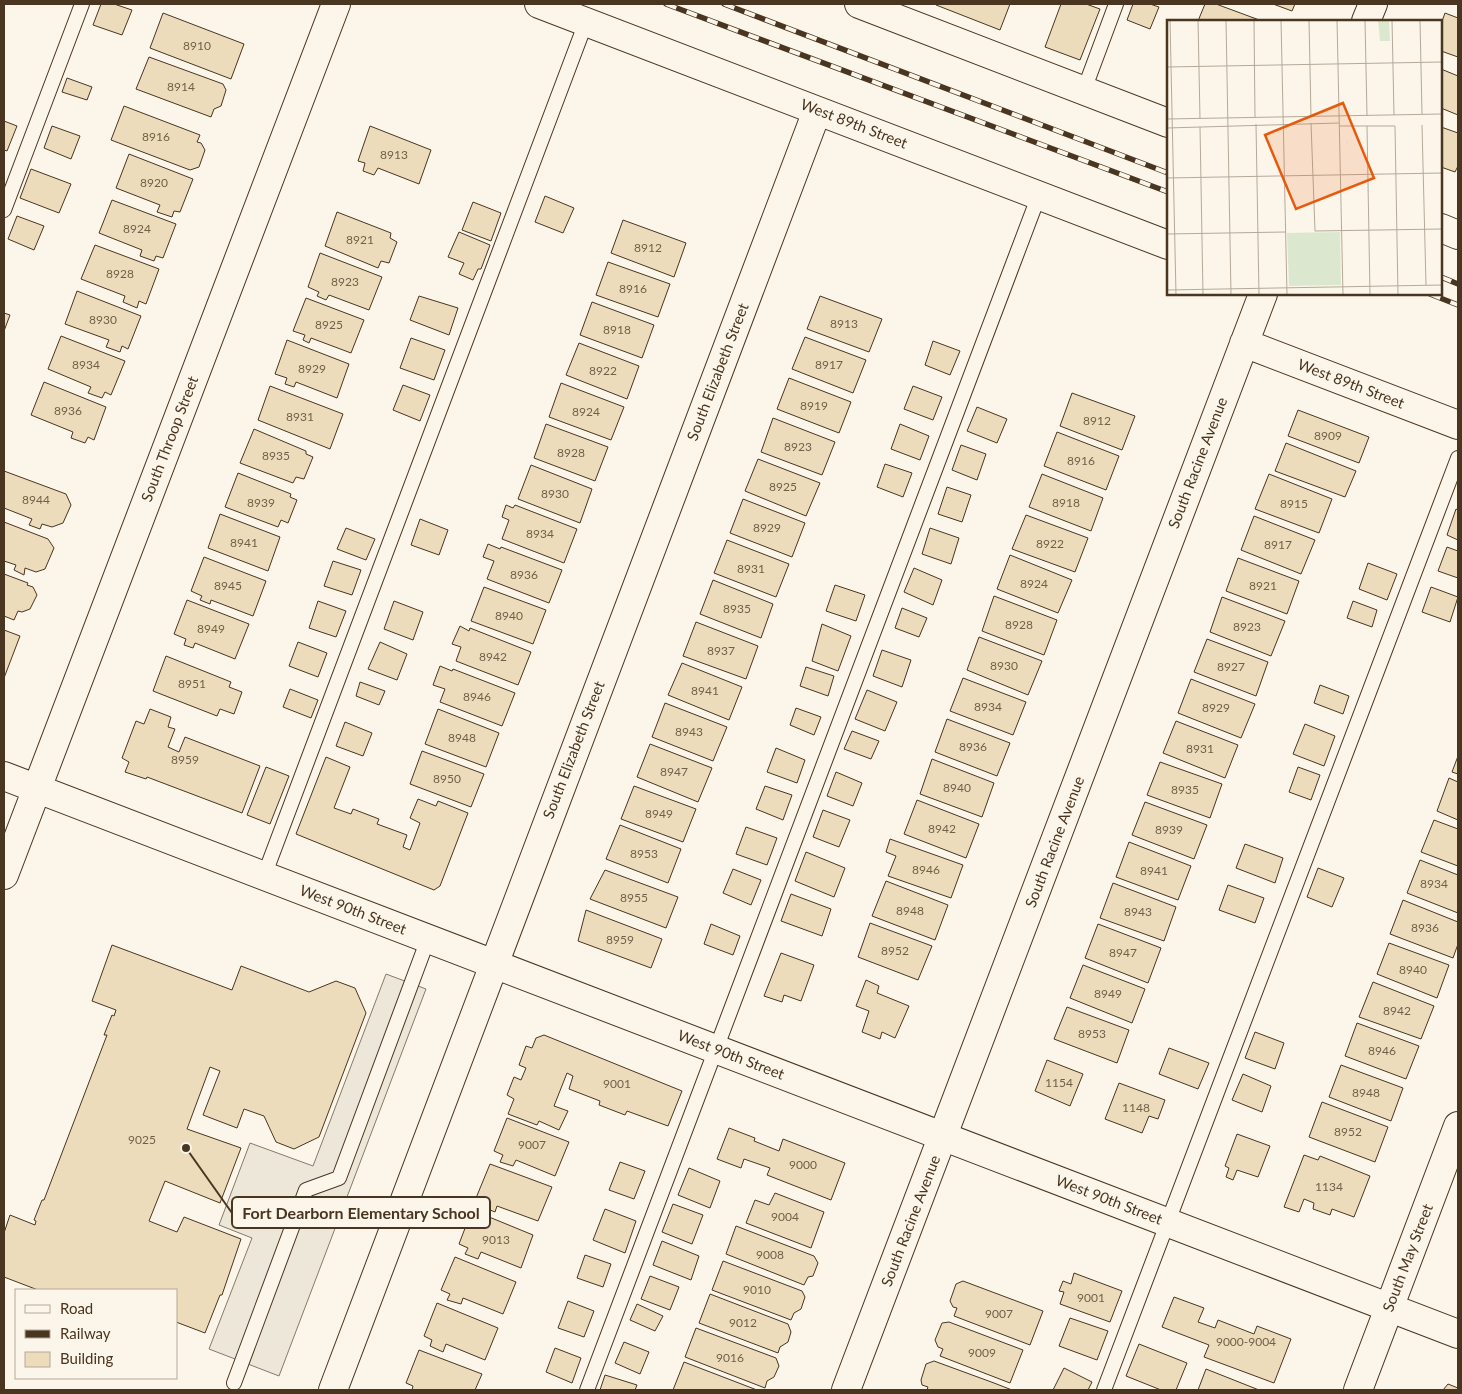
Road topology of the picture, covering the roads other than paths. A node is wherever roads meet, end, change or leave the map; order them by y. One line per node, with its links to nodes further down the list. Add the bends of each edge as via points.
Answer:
1 (82, 4): 13 (lane)
2 (336, 4): 22 (street, South Throop Street)
3 (539, 4): 8 (street, West 89th Street)
4 (859, 4): 9 (street)
5 (1116, 4): 9 (lane)
6 (1373, 4): 7 (street)
7 (1366, 20)
8 (586, 22): 10 (street, West 89th Street); 24 (lane)
9 (1084, 90): 11 (street)
10 (817, 110): 12 (street, West 89th Street); 26 (street, South Elizabeth Street)
11 (1167, 124)
12 (1039, 195): 16 (street, West 89th Street); 27 (lane)
13 (4, 210)
14 (1442, 228): 15 (street)
15 (1458, 235)
16 (1167, 245)
17 (1262, 295): 18 (street, South Racine Avenue)
18 (1244, 343): 19 (street, West 89th Street); 29 (street, South Racine Avenue)
19 (1458, 425)
20 (1458, 458): 30 (lane)
21 (4, 776): 22 (street, West 90th Street)
22 (37, 788): 23 (street, South Throop Street); 24 (street, West 90th Street)
23 (4, 875)
24 (264, 876): 25 (street, West 90th Street)
25 (428, 939): 26 (street, West 90th Street); 33 (lane, via 339,1178 306,1190)
26 (493, 963): 27 (street, West 90th Street); 34 (street, South Elizabeth Street)
27 (716, 1049): 29 (street, West 90th Street); 35 (lane)
28 (1458, 1126): 31 (street, South May Street)
29 (943, 1136): 30 (street, West 90th Street); 36 (street, South Racine Avenue)
30 (1167, 1222): 31 (street, West 90th Street); 37 (lane)
31 (1389, 1307): 32 (street, West 90th Street); 38 (street, South May Street)
32 (1458, 1334)
33 (234, 1383)
34 (333, 1390)
35 (587, 1390)
36 (846, 1390)
37 (1104, 1390)
38 (1358, 1390)

